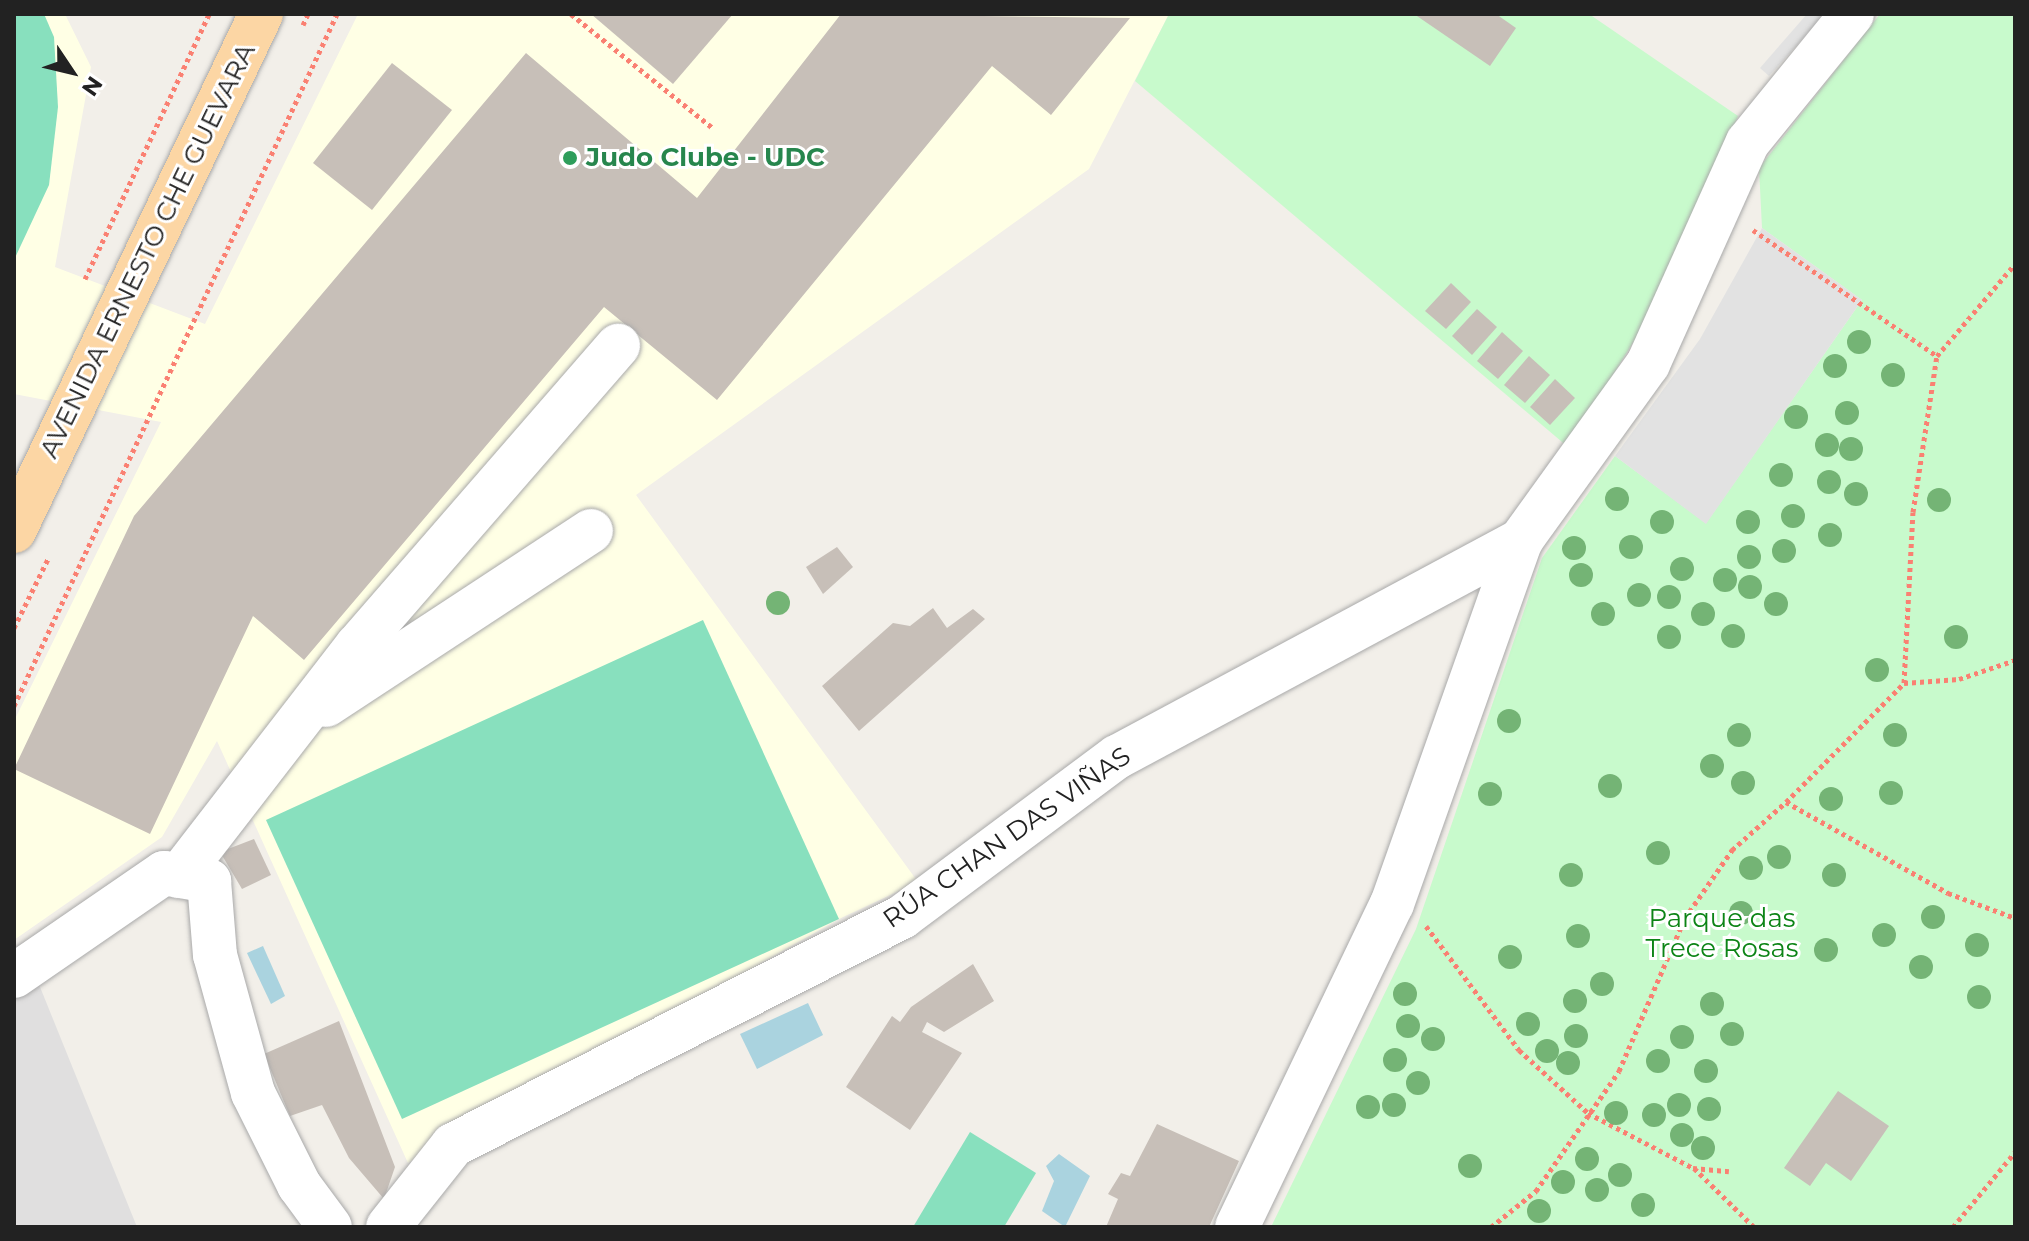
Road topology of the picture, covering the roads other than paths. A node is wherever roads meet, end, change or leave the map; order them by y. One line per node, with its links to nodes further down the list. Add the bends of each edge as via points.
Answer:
1 (261, 14): 4 (main road, AVENIDA ERNESTO CHE GUEVARA)
2 (1852, 14): 6 (street, via 1748,142 1620,433)
3 (618, 346): 7 (street)
4 (14, 531)
5 (591, 531): 7 (street)
6 (1521, 540): 11 (street, RÚA CHAN DAS VIÑAS, via 1117,757 902,917 453,1145); 12 (street, via 1392,904)
7 (292, 727): 8 (street)
8 (179, 876): 9 (street, via 164,873 124,897); 10 (street, via 209,881 215,955 253,1093 299,1185)
9 (14, 976)
10 (330, 1227)
11 (388, 1227)
12 (1237, 1227)

